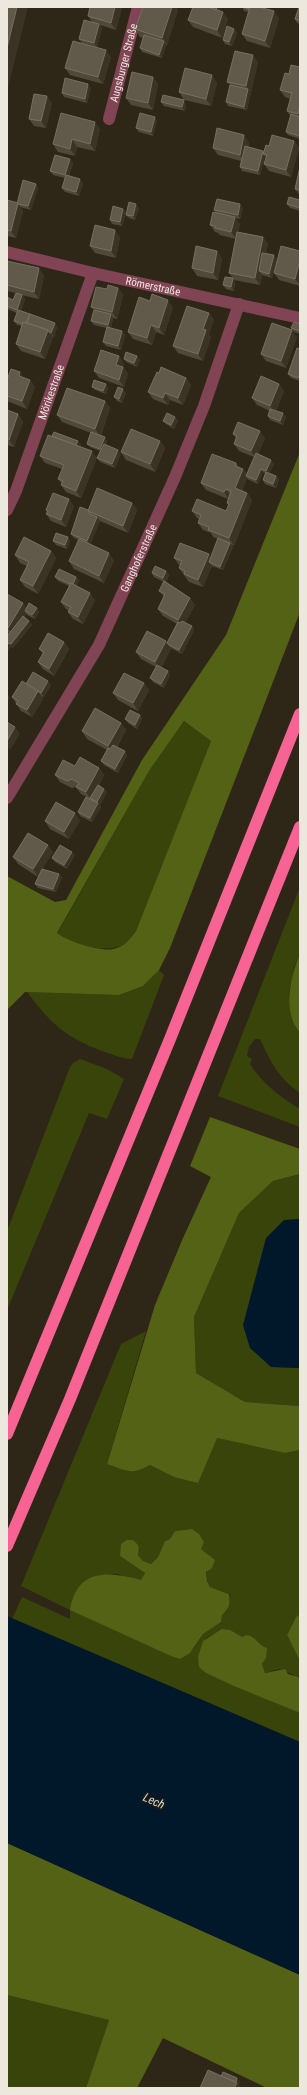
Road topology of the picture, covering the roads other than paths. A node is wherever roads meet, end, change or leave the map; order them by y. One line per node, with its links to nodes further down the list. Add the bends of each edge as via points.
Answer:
1 (138, 7): 2 (street, Augsburger Straße)
2 (109, 119)
3 (7, 252): 4 (street, Römerstraße)
4 (93, 273): 5 (street, Römerstraße); 7 (street, Mörikestraße)
5 (239, 304): 6 (street, Römerstraße); 9 (street, Ganghoferstraße, via 204,406 175,477 99,645)
6 (300, 318)
7 (7, 510)
8 (300, 714): 11 (highway, via 170,1040)
9 (7, 798)
10 (300, 827): 12 (highway, via 72,1392)
11 (7, 1434)
12 (7, 1546)

